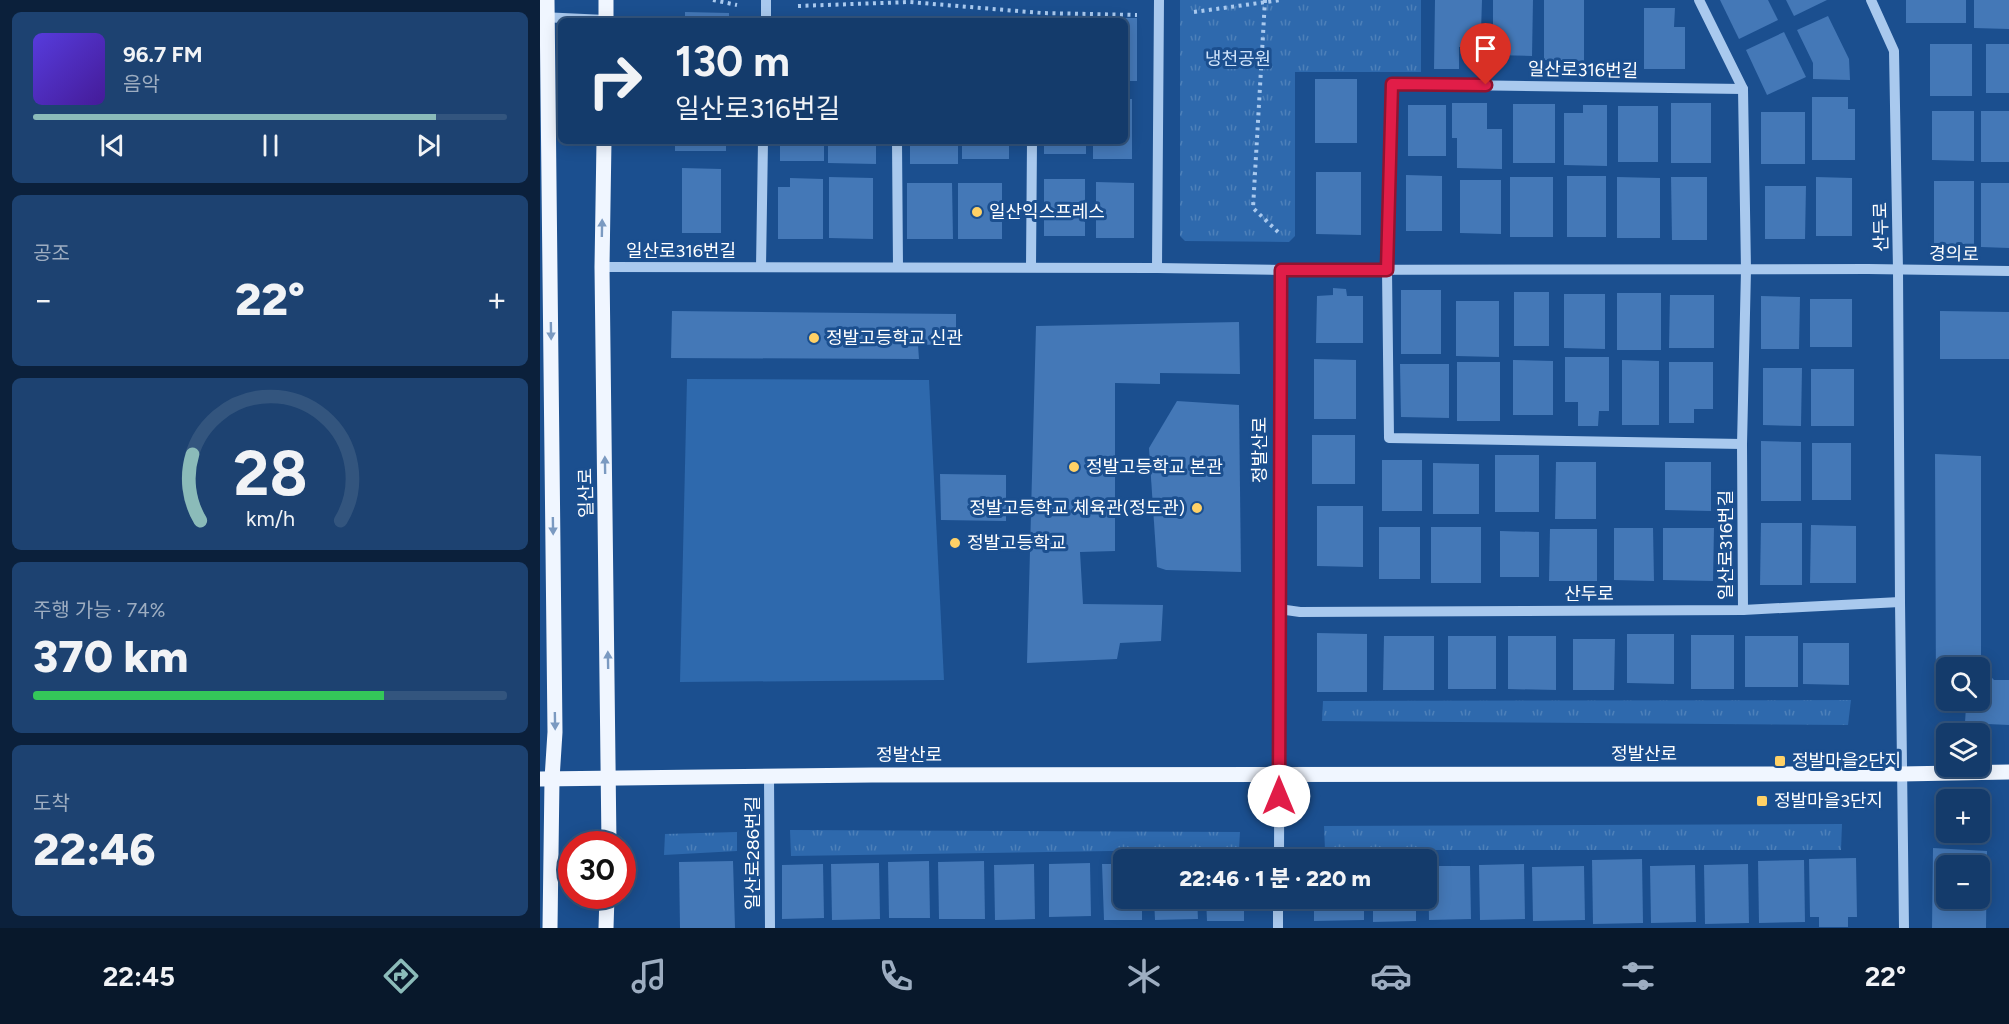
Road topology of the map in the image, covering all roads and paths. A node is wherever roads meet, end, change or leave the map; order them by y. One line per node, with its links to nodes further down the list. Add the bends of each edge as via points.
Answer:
1 (547, 0): 14 (main road, 일산로)
2 (606, 0): 16 (main road)
3 (713, 0): 10 (path)
4 (766, 0): 17 (street)
5 (1159, 0): 28 (street)
6 (1281, 0): 9 (path)
7 (1699, 0): 18 (street, 일산로316번길)
8 (1871, 0): 32 (street, 산두로, via 1894,51)
9 (1265, 1): 12 (path); 23 (path, via 1253,208)
10 (737, 5)
11 (798, 6): 13 (path, via 909,2 1042,14)
12 (1194, 12)
13 (1137, 15)
14 (544, 17): 15 (street); 42 (main road, 일산로, one-way to 42, via 555,732)
15 (565, 18)
16 (606, 18)
17 (766, 18)
18 (1743, 89): 30 (street, 일산로316번길, via 1392,84); 31 (street, 일산로316번길)
19 (604, 144): 24 (main road, 일산로, one-way to 19)
20 (763, 144): 25 (street, 일산로316번길)
21 (897, 144): 26 (street)
22 (1032, 144): 27 (street)
23 (1278, 232)
24 (602, 267): 25 (street, 일산로316번길); 43 (main road, 일산로, one-way to 24)
25 (761, 267): 26 (street, 일산로316번길)
26 (898, 267): 27 (street, 일산로316번길)
27 (1031, 267): 28 (street, 일산로316번길)
28 (1156, 268): 29 (street, 일산로316번길)
29 (1281, 270): 30 (street, 일산로316번길); 36 (street, 정발산로)
30 (1387, 270): 31 (street, 일산로316번길); 34 (street, 일산로316번길, via 1389,438)
31 (1746, 270): 32 (street, 일산로316번길); 34 (street, 일산로316번길)
32 (1898, 270): 33 (street, 경의로); 35 (street, 산두로)
33 (2009, 271)
34 (1742, 444): 37 (street, 일산로316번길)
35 (1900, 602): 37 (street, 산두로); 40 (street, 산두로)
36 (1279, 609): 37 (street, 산두로); 39 (street, 정발산로)
37 (1743, 610)
38 (2009, 772): 40 (main road, 정발산로)
39 (1279, 774): 40 (main road, 정발산로); 41 (main road, 정발산로); 45 (street)
40 (1901, 774): 52 (street, 산두로)
41 (769, 777): 43 (main road, 정발산로); 50 (street, 일산로286번길)
42 (546, 779): 43 (main road, 정발산로); 48 (main road, 일산로)
43 (609, 779): 44 (main road, 일산로)
44 (609, 831)
45 (1279, 849)
46 (607, 909): 49 (main road)
47 (1278, 909): 51 (street)
48 (550, 928)
49 (606, 928)
50 (770, 928)
51 (1278, 928)
52 (1904, 928)

